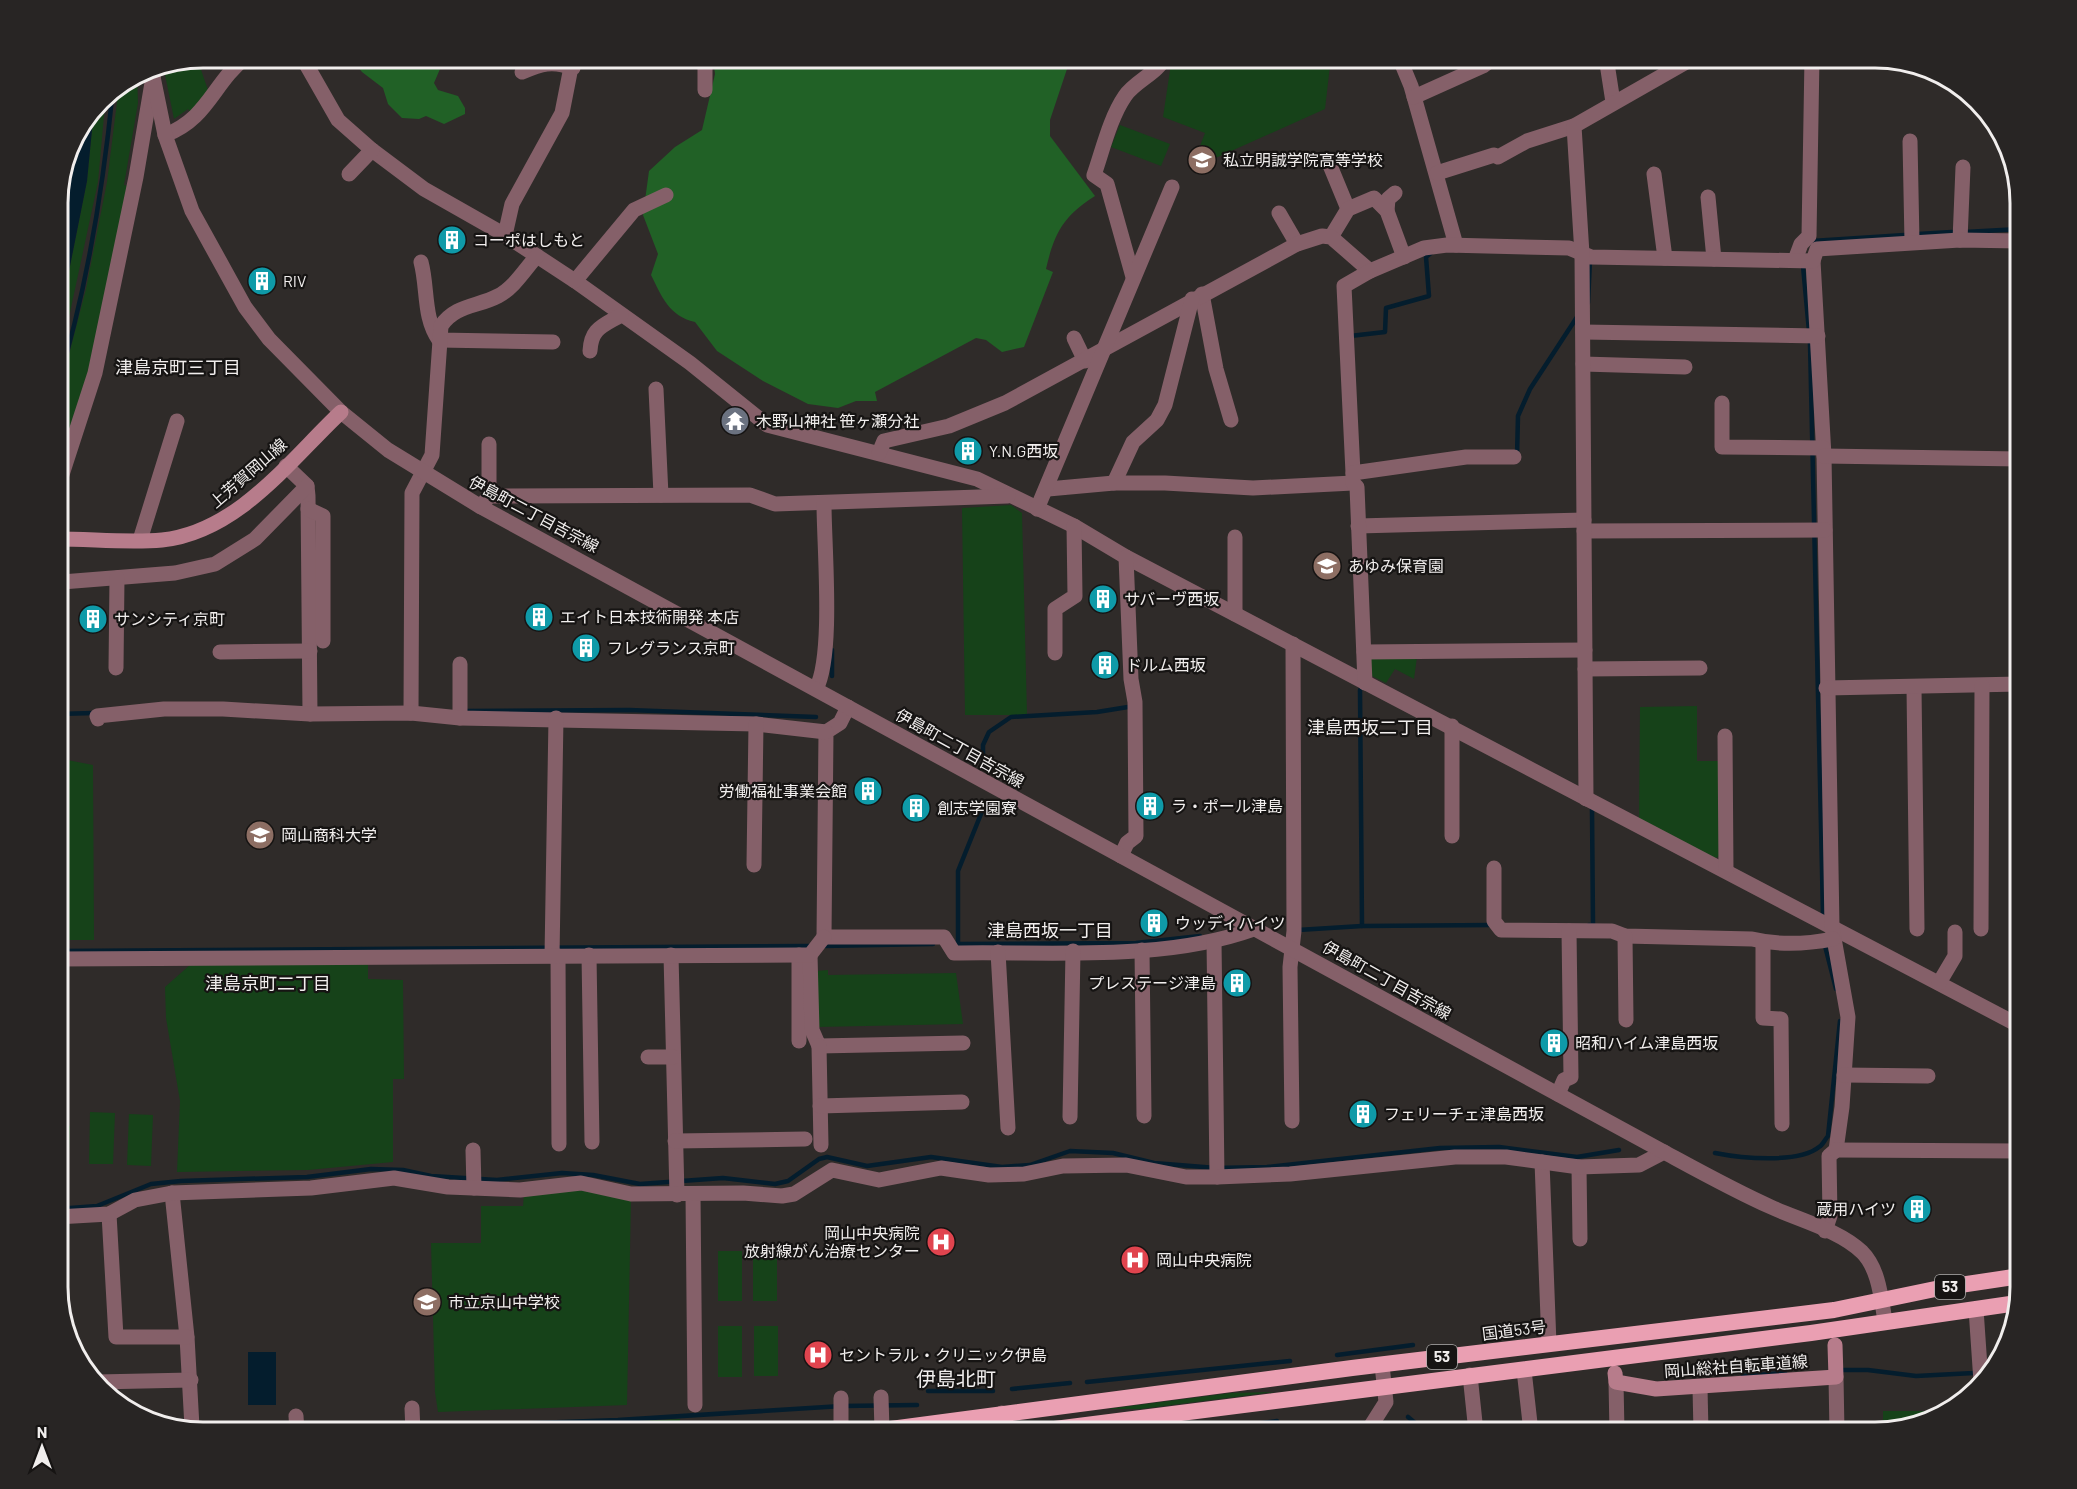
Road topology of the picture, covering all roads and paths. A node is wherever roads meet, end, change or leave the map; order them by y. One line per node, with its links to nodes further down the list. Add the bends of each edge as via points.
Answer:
1 (1158, 67): 50 (street, via 1131,88 1118,107 1094,175 1107,184)
2 (1403, 67): 16 (street)
3 (1480, 67): 16 (street)
4 (1608, 67): 17 (street)
5 (1677, 67): 17 (street)
6 (1812, 67): 46 (street, via 1809,236)
7 (235, 68): 19 (street, via 196,118)
8 (308, 68): 21 (street, via 339,120)
9 (532, 68): 12 (street)
10 (572, 68): 34 (street, via 562,113 512,204)
11 (705, 68): 15 (street)
12 (522, 72)
13 (153, 77): 19 (street, 伊島町二丁目吉宗線)
14 (151, 78): 72 (street, via 136,177 95,373)
15 (705, 90)
16 (1414, 97): 24 (street)
17 (1613, 102): 18 (street)
18 (1574, 126): 24 (street, via 1527,141 1498,157); 41 (street)
19 (165, 135): 66 (street, 伊島町二丁目吉宗線, via 192,211 245,307 269,339)
20 (1910, 141): 38 (street)
21 (372, 150): 25 (street); 34 (street, via 424,189)
22 (1329, 163): 31 (street)
23 (1963, 166): 36 (street)
24 (1437, 173): 40 (street)
25 (349, 174)
26 (1654, 174): 44 (street)
27 (1172, 187): 50 (street)
28 (1395, 193): 32 (street, via 1388,199)
29 (666, 195): 51 (street, via 634,210)
30 (1708, 197): 45 (street)
31 (1348, 209): 32 (street, via 1374,198); 35 (street)
32 (1387, 211): 43 (street)
33 (1279, 213): 39 (street)
34 (505, 236): 42 (street)
35 (1331, 237): 39 (street); 49 (street)
36 (1960, 240): 37 (street); 38 (street)
37 (2010, 241)
38 (1912, 242): 47 (street, via 1817,249)
39 (1297, 244): 52 (street)
40 (1456, 246): 41 (street, via 1569,248); 43 (street, via 1424,248)
41 (1582, 254): 44 (street); 54 (street)
42 (537, 256): 51 (street); 57 (street, via 497,297 448,314)
43 (1404, 257): 49 (street)
44 (1665, 258): 45 (street)
45 (1714, 259): 46 (street)
46 (1795, 260): 47 (street)
47 (1814, 261): 55 (street)
48 (421, 262): 57 (street, via 429,327)
49 (1370, 271): 77 (street, via 1344,286)
50 (1133, 277): 60 (street)
51 (575, 281): 53 (street)
52 (1197, 297): 60 (street); 67 (street); 78 (street, via 1165,405 1157,420 1133,442)
53 (621, 315): 59 (street, via 596,330); 71 (street, via 690,363 767,425)
54 (1583, 332): 55 (street); 62 (street)
55 (1818, 336): 70 (street)
56 (1074, 338): 61 (street)
57 (439, 340): 58 (street); 76 (street, via 432,455)
58 (553, 342)
59 (590, 351)
60 (1103, 352): 61 (street); 80 (street)
61 (1085, 362): 71 (street, via 1005,403 949,426 884,441)
62 (1583, 364): 63 (street); 87 (street)
63 (1685, 367)
64 (656, 389): 81 (street)
65 (1722, 403): 70 (street, via 1722,447)
66 (341, 412): 75 (main road, 上芳賀岡山線); 76 (street, 伊島町二丁目吉宗線)
67 (1231, 420)
68 (177, 421): 93 (street)
69 (489, 444): 83 (street)
70 (1818, 450): 74 (street); 90 (street)
71 (879, 453): 82 (street, via 977,479)
72 (68, 456)
73 (1514, 457): 77 (street, via 1466,457)
74 (2010, 459)
75 (286, 466): 79 (street); 93 (main road, 上芳賀岡山線, via 220,522 164,540)
76 (423, 473): 83 (street, 伊島町二丁目吉宗線); 116 (street, via 412,493)
77 (1353, 478): 78 (street, via 1253,488); 89 (street)
78 (1115, 481): 80 (street)
79 (307, 486): 85 (street); 95 (street, via 255,539 215,564 175,573)
80 (1048, 489): 86 (street)
81 (661, 495): 83 (street); 84 (street, via 750,495 775,504)
82 (1011, 496): 84 (street); 86 (street)
83 (485, 502): 114 (street, 伊島町二丁目吉宗線)
84 (824, 504): 114 (street, via 825,645 822,677)
85 (309, 509): 98 (street, via 323,516); 101 (street)
86 (1037, 509): 88 (street)
87 (1584, 525): 89 (street); 90 (street); 100 (street)
88 (1074, 526): 94 (street); 104 (street, via 1075,596 1055,609)
89 (1359, 526): 103 (street)
90 (1818, 530): 113 (street)
91 (1235, 537): 97 (street)
92 (68, 539): 93 (main road, 上芳賀岡山線)
93 (140, 540)
94 (1126, 557): 97 (street); 127 (street, via 1135,702 1136,836)
95 (117, 578): 96 (street); 106 (street)
96 (68, 582)
97 (1235, 614): 99 (street)
98 (323, 641)
99 (1293, 644): 109 (street); 141 (street)
100 (1585, 650): 103 (street); 108 (street)
101 (310, 651): 102 (street); 117 (street)
102 (220, 652)
103 (1364, 652): 109 (street)
104 (1055, 654)
105 (460, 663): 118 (street)
106 (116, 668)
107 (1700, 668): 108 (street)
108 (1585, 669): 125 (street)
109 (1365, 683): 122 (street)
110 (2010, 685): 111 (street)
111 (1982, 686): 112 (street); 133 (street)
112 (1914, 687): 113 (street); 131 (street)
113 (1826, 688): 137 (street)
114 (816, 689): 115 (street, 伊島町二丁目吉宗線)
115 (848, 707): 123 (street, via 840,723); 127 (street, 伊島町二丁目吉宗線)
116 (411, 713): 117 (street); 118 (street)
117 (310, 714): 120 (street, via 164,709)
118 (459, 718): 119 (street)
119 (556, 718): 121 (street); 143 (street)
120 (98, 719)
121 (756, 724): 123 (street); 128 (street)
122 (1452, 726): 125 (street); 126 (street)
123 (826, 732): 140 (street)
124 (1725, 736): 130 (street)
125 (1586, 799): 130 (street)
126 (1452, 836)
127 (1120, 856): 132 (street, 伊島町二丁目吉宗線)
128 (754, 865)
129 (1494, 868): 134 (street, via 1496,924 1501,930)
130 (1726, 870): 137 (street)
131 (1917, 928)
132 (1254, 929): 138 (street); 141 (street, 伊島町二丁目吉宗線)
133 (1981, 929)
134 (1569, 931): 136 (street, via 1612,931); 159 (street, via 1571,1077 1564,1080)
135 (1955, 932): 149 (street, via 1955,956)
136 (1625, 936): 139 (street); 150 (street)
137 (1828, 937): 139 (street); 149 (street); 157 (street, via 1845,991 1848,1017)
138 (1214, 941): 142 (street); 178 (street)
139 (1763, 942): 165 (street, via 1763,1018 1781,1019)
140 (814, 948): 145 (street, via 945,937 954,952); 147 (street); 152 (street); 154 (street, via 812,1030)
141 (1292, 948): 159 (street, 伊島町二丁目吉宗線); 164 (street)
142 (1142, 950): 144 (street); 162 (street)
143 (554, 951): 146 (street); 148 (street); 170 (street)
144 (1073, 951): 145 (street); 163 (street)
145 (998, 952): 166 (street)
146 (589, 955): 147 (street); 169 (street)
147 (671, 955): 156 (street)
148 (68, 959)
149 (1939, 983): 151 (street)
150 (1626, 1020)
151 (2010, 1021)
152 (800, 1041)
153 (963, 1043): 154 (street)
154 (819, 1046): 161 (street)
155 (648, 1057): 156 (street)
156 (673, 1057): 168 (street)
157 (1844, 1076): 158 (street); 173 (street)
158 (1929, 1076)
159 (1558, 1094): 175 (street, 伊島町二丁目吉宗線)
160 (962, 1102): 161 (street)
161 (820, 1106): 171 (street)
162 (1144, 1116)
163 (1070, 1117)
164 (1292, 1121)
165 (1782, 1124)
166 (1008, 1128)
167 (805, 1139): 168 (street)
168 (675, 1141): 181 (street)
169 (592, 1142)
170 (559, 1144)
171 (821, 1145)
172 (473, 1150): 179 (street)
173 (1836, 1150): 174 (street); 185 (street, via 1829,1156 1830,1216)
174 (2010, 1151)
175 (1664, 1152): 177 (street, via 1639,1165); 185 (street, 伊島町二丁目吉宗線)
176 (1542, 1162): 177 (street); 178 (street, via 1455,1157 1290,1174); 198 (street)
177 (1579, 1167): 186 (street)
178 (1217, 1170): 182 (street, via 1186,1177 1126,1165 1063,1166 1024,1174 989,1175 941,1168 879,1180 832,1170 788,1196)
179 (474, 1181): 180 (street, via 448,1187 394,1178 311,1188); 181 (street, via 520,1190 581,1183 631,1194)
180 (172, 1193): 183 (street, via 135,1200); 196 (street)
181 (677, 1193): 182 (street)
182 (693, 1194): 211 (street)
183 (109, 1214): 184 (street); 196 (street, via 117,1337)
184 (68, 1217)
185 (1825, 1231): 190 (street, 伊島町二丁目吉宗線, via 1862,1252 1876,1277)
186 (1580, 1239)
187 (2010, 1278): 188 (highway, 国道53号 / 53)
188 (1969, 1284): 189 (highway, 53); 190 (highway, 国道53号 / 53)
189 (2010, 1286)
190 (1881, 1302): 193 (highway, 国道53号 / 53); 194 (street, 伊島町二丁目吉宗線)
191 (2008, 1304): 192 (highway, 53)
192 (1976, 1309): 194 (highway, 53); 200 (street)
193 (1834, 1310): 195 (highway, 国道53号 / 53); 197 (street)
194 (1885, 1321): 197 (highway, 53)
195 (1609, 1336): 198 (highway, 国道53号 / 53); 202 (street)
196 (188, 1337): 205 (street)
197 (1834, 1337): 202 (highway, 53); 204 (main road)
198 (1549, 1344): 199 (highway, 国道53号 / 53)
199 (1382, 1365): 207 (street); 212 (highway, 国道53号 / 53)
200 (1982, 1369)
201 (1524, 1370): 202 (highway, 53); 203 (highway, 53); 221 (street)
202 (1614, 1371): 208 (main road, 岡山総社自転車道線, via 1656,1389); 222 (street)
203 (1470, 1376): 207 (highway, 53); 220 (street)
204 (1836, 1377): 208 (main road, 岡山総社自転車道線); 224 (street)
205 (190, 1380): 206 (street); 213 (street)
206 (108, 1382)
207 (1384, 1386): 218 (highway, 53); 219 (street, via 1384,1408)
208 (1700, 1388): 223 (street)
209 (881, 1402): 215 (street)
210 (841, 1404): 214 (street)
211 (695, 1405)
212 (1002, 1413): 216 (highway, 国道53号 / 53); 217 (street)
213 (192, 1421)
214 (841, 1422)
215 (877, 1422)
216 (938, 1422)
217 (1003, 1422)
218 (1108, 1422)
219 (1374, 1422)
220 (1475, 1422)
221 (1530, 1422)
222 (1617, 1422)
223 (1701, 1422)
224 (1837, 1422)

